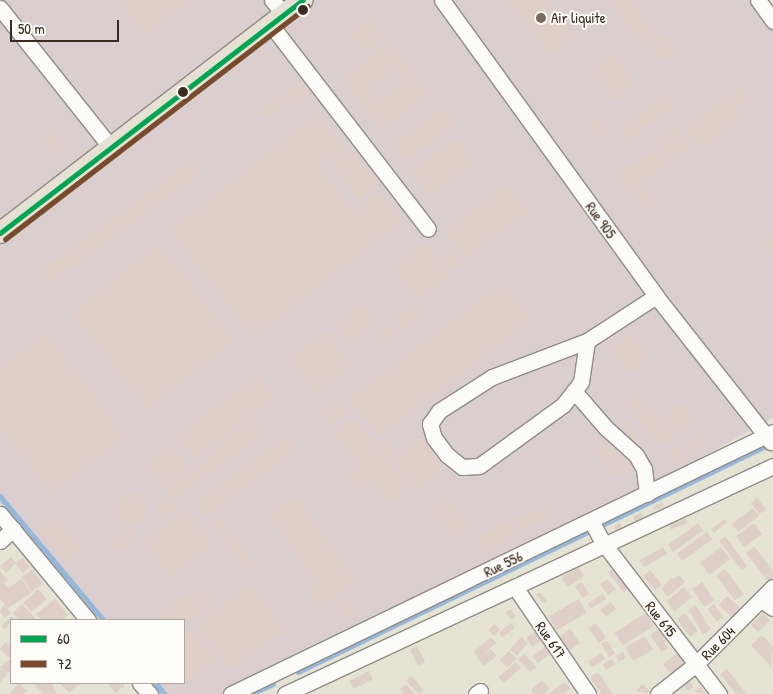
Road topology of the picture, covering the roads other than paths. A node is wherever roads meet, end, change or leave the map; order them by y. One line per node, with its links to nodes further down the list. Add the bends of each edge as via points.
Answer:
1 (302, 0): 5 (main road)
2 (442, 0): 10 (street, Rue 905)
3 (758, 0): 6 (street)
4 (0, 8): 7 (street)
5 (275, 13): 7 (main road); 8 (street)
6 (773, 21)
7 (112, 149): 9 (main road)
8 (428, 229)
9 (0, 233)
10 (656, 296): 11 (street); 13 (street, Rue 905)
11 (587, 341): 12 (street, via 581,382); 12 (street, via 492,377 439,411 430,424 434,438 447,455 462,467 479,466 564,405)
12 (574, 391): 15 (street, via 636,455 644,469)
13 (770, 438): 15 (street, Rue 556)
14 (773, 466): 18 (street)
15 (647, 494): 18 (street, Rue 556)
16 (0, 514): 17 (street)
17 (13, 529): 19 (street); 23 (street)
18 (596, 531): 20 (street); 24 (street, Rue 615); 25 (street, Rue 556)
19 (0, 541)
20 (514, 587): 26 (street); 29 (street, Rue 617)
21 (773, 587): 22 (street, Rue 604)
22 (767, 604): 24 (street, Rue 604)
23 (87, 619)
24 (696, 664): 30 (street, Rue 604); 31 (street, Rue 615)
25 (282, 670): 27 (street); 28 (street, Rue 556)
26 (311, 689): 27 (street)
27 (288, 692)
28 (231, 694)
29 (588, 694)
30 (658, 694)
31 (719, 694)

